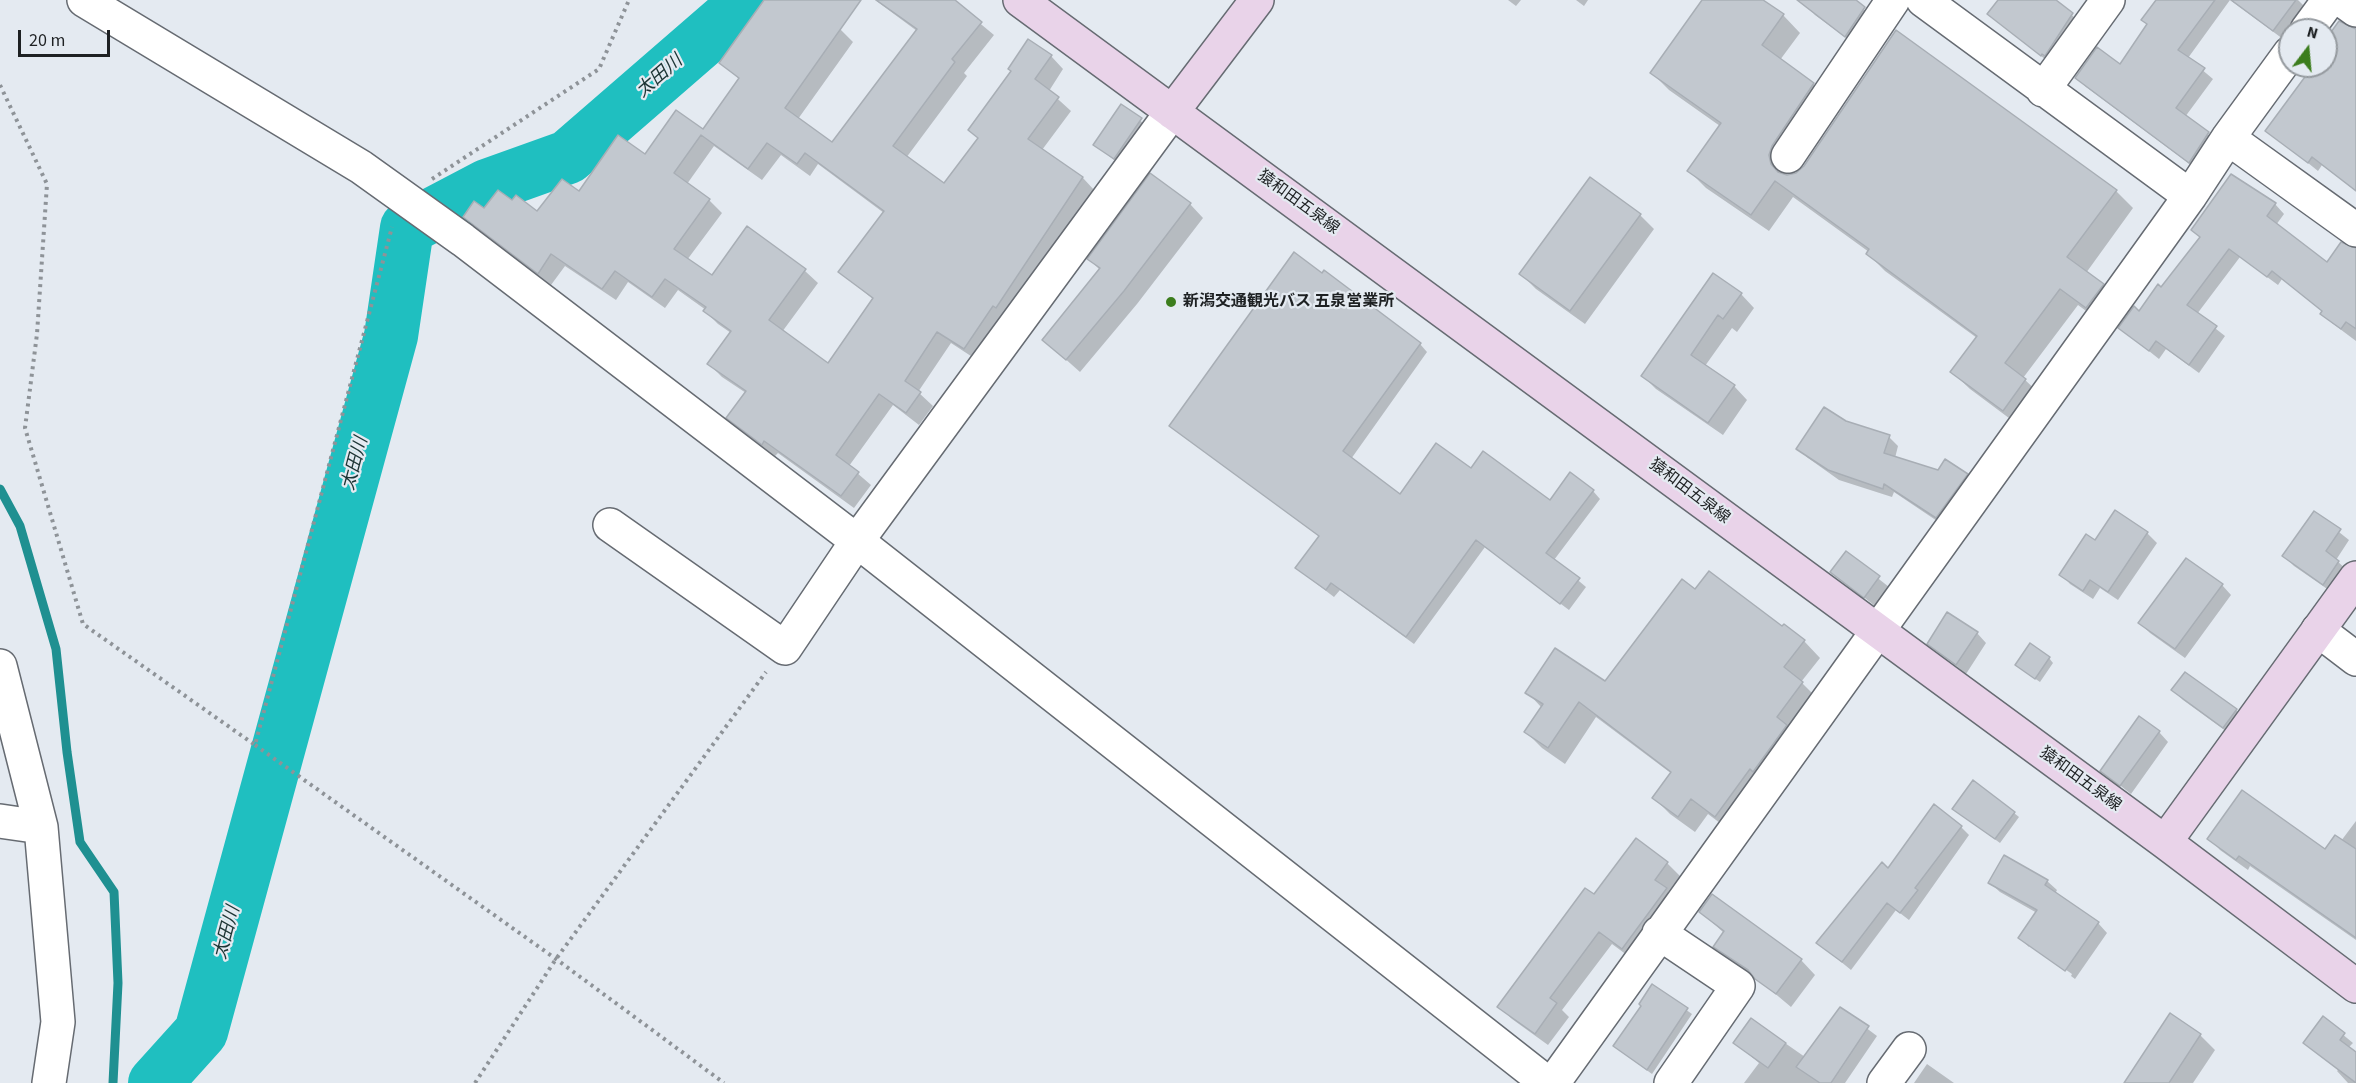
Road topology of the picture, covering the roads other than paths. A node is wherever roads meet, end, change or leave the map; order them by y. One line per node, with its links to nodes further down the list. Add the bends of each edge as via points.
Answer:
1 (84, 0): 19 (street, via 361,167 403,208 447,230)
2 (1020, 0): 13 (main road, 猿和田五泉線)
3 (1257, 0): 13 (main road)
4 (1893, 0): 15 (street)
5 (1923, 0): 12 (street)
6 (2108, 0): 12 (street)
7 (2329, 0): 10 (street)
8 (2342, 0): 9 (street)
9 (2356, 10)
10 (2316, 18)
11 (2278, 69): 14 (street)
12 (2043, 90): 16 (street)
13 (1172, 112): 19 (street); 22 (main road, 猿和田五泉線)
14 (2228, 138): 16 (street); 17 (street)
15 (1788, 156)
16 (2190, 196): 22 (street)
17 (2356, 230)
18 (610, 525): 19 (street, via 785,648)
19 (857, 541): 32 (street)
20 (2356, 578): 21 (main road)
21 (2318, 630): 23 (street); 27 (main road)
22 (1877, 632): 27 (main road, 猿和田五泉線); 28 (street)
23 (2356, 659)
24 (0, 666): 26 (street)
25 (0, 821): 26 (street)
26 (41, 826): 31 (street, via 58,1022)
27 (2165, 842): 29 (main road, 猿和田五泉線)
28 (1659, 933): 33 (street); 34 (street, via 1738,986)
29 (2356, 986)
30 (1909, 1049): 35 (street)
31 (49, 1083)
32 (1547, 1083)
33 (1553, 1083)
34 (1671, 1083)
35 (1884, 1083)

